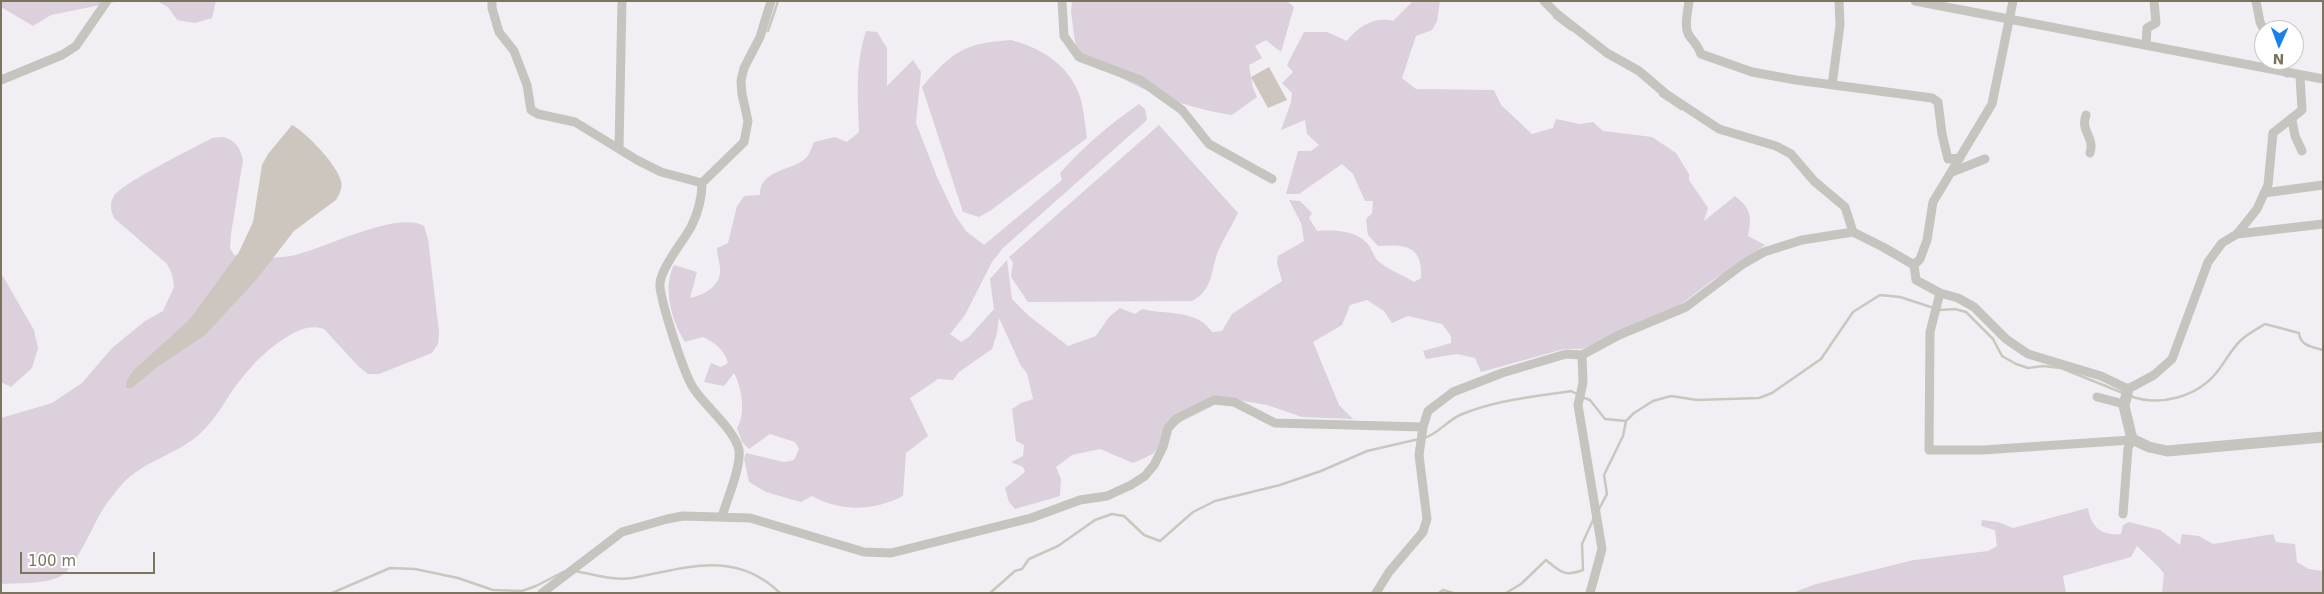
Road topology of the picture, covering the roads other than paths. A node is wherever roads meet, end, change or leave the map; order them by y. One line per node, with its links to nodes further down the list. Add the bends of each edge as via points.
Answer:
1 (107, 1): 22 (street, via 76,46)
2 (492, 1): 26 (street, via 499,32 514,51 527,85 531,110 575,122)
3 (622, 1): 26 (street)
4 (771, 1): 33 (street, via 741,81 748,121 744,142)
5 (1062, 1): 32 (street, via 1064,36 1079,57 1140,80 1182,110 1209,144)
6 (1544, 1): 14 (street)
7 (1558, 1): 14 (street)
8 (1690, 1): 23 (street, via 1686,27 1701,54 1752,72)
9 (1839, 1): 23 (street, via 1840,25)
10 (1915, 1): 15 (street)
11 (2013, 1): 15 (street)
12 (2154, 1): 17 (street, via 2156,22 2147,28)
13 (2256, 1): 16 (street)
14 (1554, 11): 37 (street, via 1607,53 1640,71 1666,94 1718,129 1776,146 1791,154 1814,181 1845,207)
15 (2010, 20): 17 (street); 29 (street, via 1992,104)
16 (2260, 20)
17 (2146, 45): 19 (street)
18 (2285, 70): 19 (street)
19 (2287, 73): 20 (street)
20 (2300, 76): 21 (street); 25 (street, via 2302,110)
21 (2323, 79)
22 (1, 80)
23 (1832, 85): 29 (street, via 1932,98 1938,102 1948,159)
24 (2086, 115): 28 (street, via 2084,128 2091,143)
25 (2292, 120): 27 (street); 35 (street, via 2273,133 2268,186)
26 (619, 148): 33 (street, via 661,172)
27 (2302, 151)
28 (2090, 153)
29 (1960, 158): 31 (street)
30 (1985, 159): 31 (street)
31 (1952, 172): 39 (street, via 1933,202 1927,240 1920,259)
32 (1272, 179)
33 (702, 183): 49 (street, via 701,202 695,218 661,277 660,287 692,388 735,440 739,451)
34 (2323, 186): 35 (street)
35 (2264, 193): 38 (street)
36 (2323, 224): 38 (street)
37 (1853, 232): 39 (street); 41 (street, via 1802,240 1764,252 1686,307 1619,335)
38 (2238, 234): 42 (street, via 2222,243 2208,262 2172,360 2154,375)
39 (1914, 265): 40 (street, via 1916,280)
40 (1940, 293): 42 (street, via 1974,307 2006,339 2028,354 2101,376); 47 (street, via 1930,332 1928,450 1982,450)
41 (1582, 355): 45 (street, via 1566,354 1453,392 1428,411); 52 (street, via 1583,383 1578,405 1602,549)
42 (2128, 389): 44 (street)
43 (2096, 396): 44 (street)
44 (2124, 404): 47 (street)
45 (1423, 427): 49 (street, via 1275,423 1234,402 1214,400 1176,418 1168,428 1154,465 1131,485 1107,496 1080,500 1031,518 892,553 864,552 750,518); 51 (street, via 1418,455 1428,519 1424,532 1389,572)
46 (2323, 437): 47 (street, via 2167,451)
47 (2131, 440): 48 (street)
48 (2123, 514)
49 (722, 517): 50 (street, via 683,516 622,532)
50 (542, 593)
51 (1376, 593)
52 (1590, 593)

